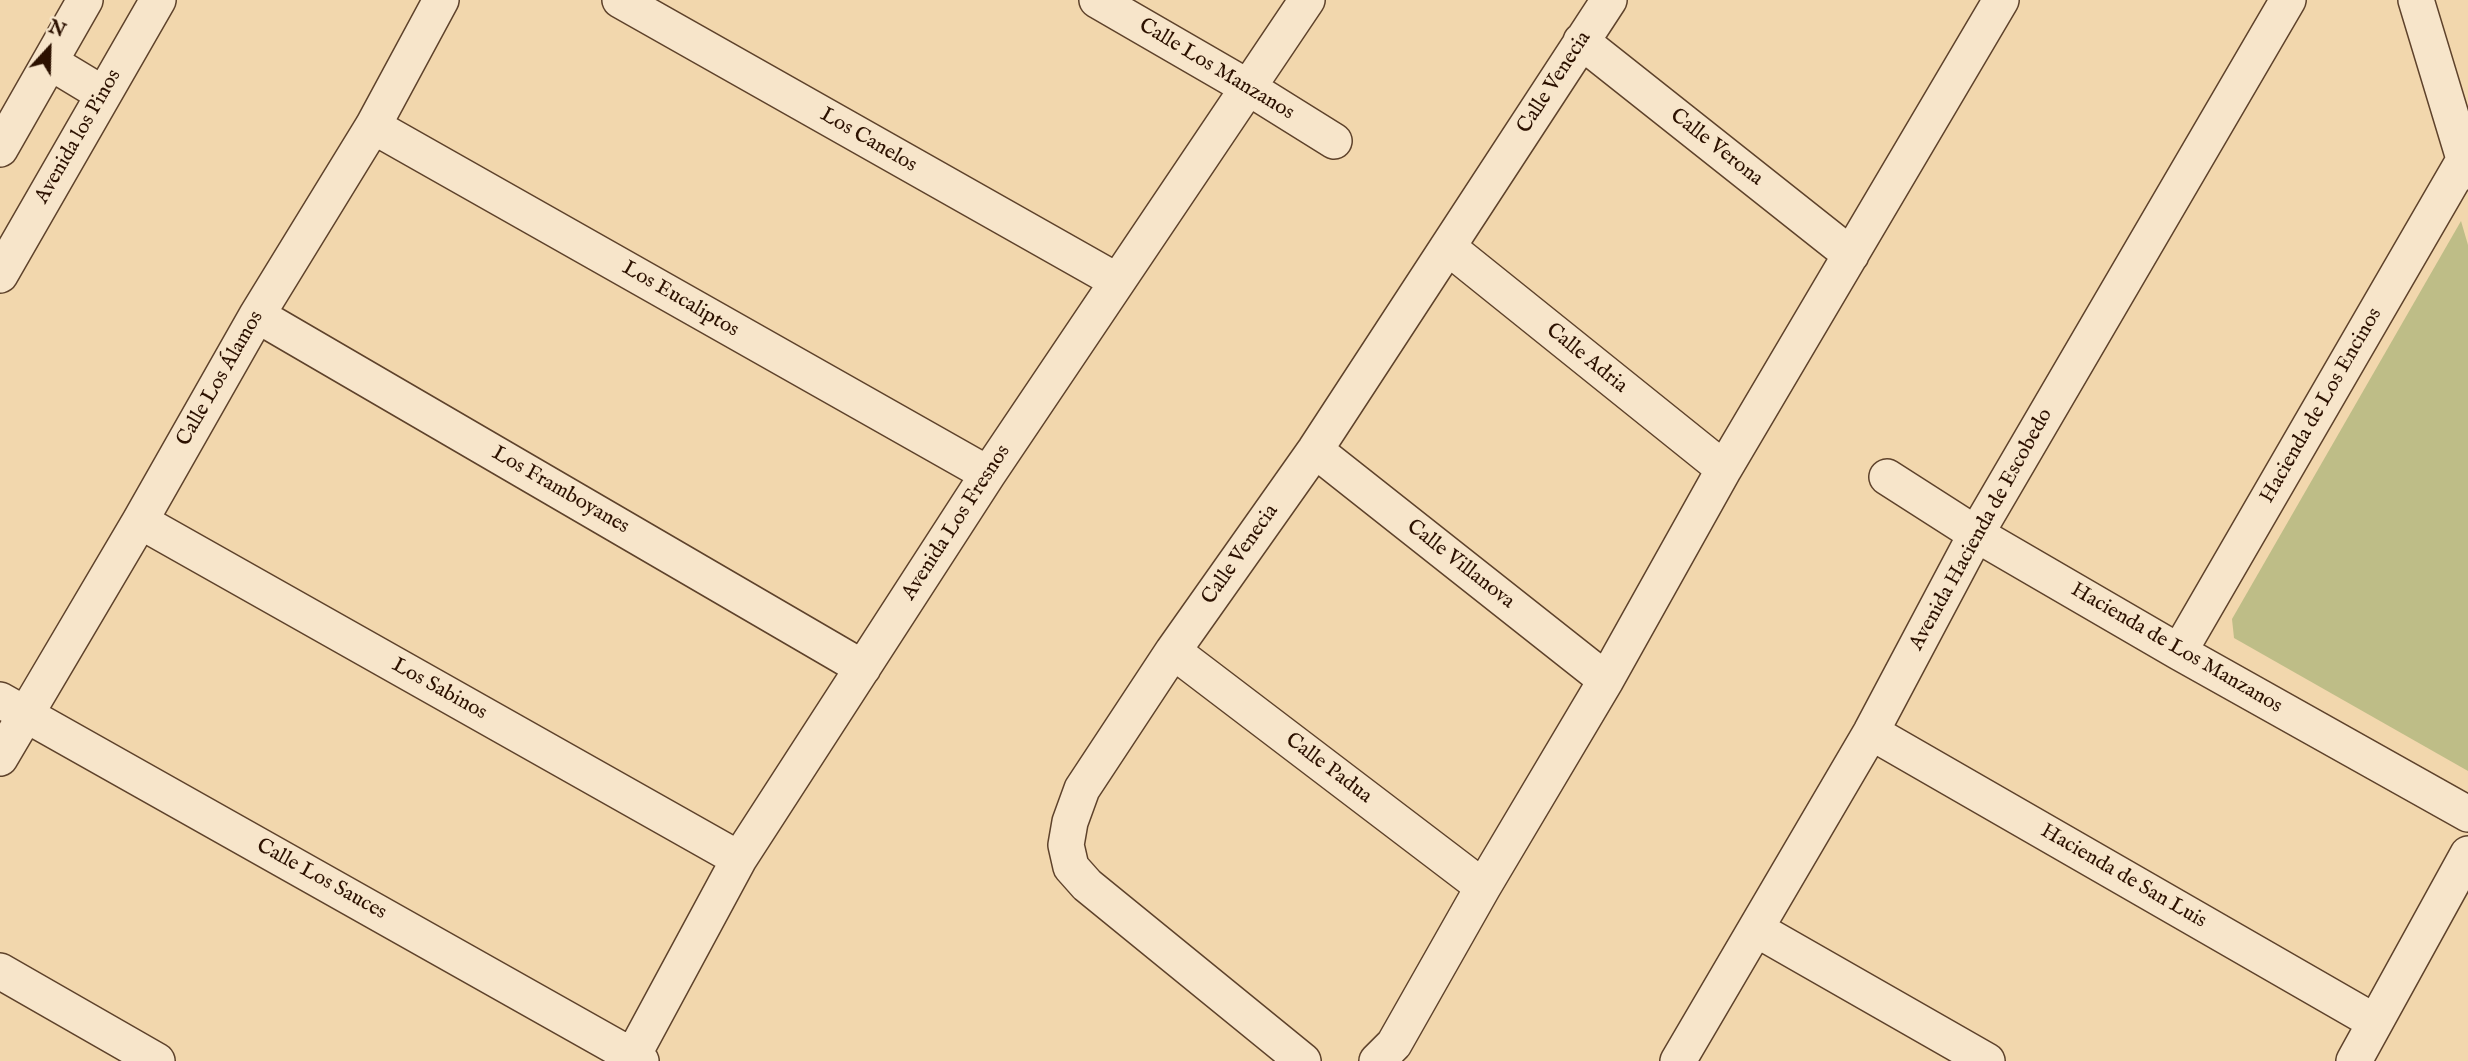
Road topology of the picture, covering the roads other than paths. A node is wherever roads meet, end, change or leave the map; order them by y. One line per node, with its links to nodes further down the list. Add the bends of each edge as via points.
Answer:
1 (85, 0): 12 (street)
2 (158, 0): 14 (street, Avenida los Pinos)
3 (441, 0): 15 (street, Calle Los Álamos)
4 (620, 0): 22 (street, Los Canelos)
5 (1097, 0): 13 (street, Calle Los Manzanos)
6 (1307, 0): 13 (street, Avenida Los Fresnos)
7 (1609, 0): 11 (street, Calle Venecia)
8 (2001, 0): 20 (street)
9 (2288, 0): 29 (street, Avenida Hacienda de Escobedo)
10 (2416, 0): 18 (street)
11 (1581, 41): 19 (street, Calle Venecia); 20 (street, Calle Verona)
12 (50, 62): 14 (street); 17 (street)
13 (1250, 88): 16 (street, Calle Los Manzanos); 22 (street, Avenida Los Fresnos)
14 (103, 94): 21 (street, Avenida los Pinos)
15 (373, 125): 23 (street, Calle Los Álamos); 26 (street, Los Eucaliptos)
16 (1334, 141)
17 (0, 149)
18 (2466, 166): 31 (street, Hacienda de Los Encinos)
19 (1449, 248): 24 (street, Calle Venecia); 25 (street, Calle Adria)
20 (1852, 255): 25 (street)
21 (0, 275)
22 (1117, 281): 26 (street, Avenida Los Fresnos)
23 (257, 315): 28 (street, Calle Los Álamos); 32 (street, Los Framboyanes)
24 (1315, 450): 30 (street, Calle Venecia); 33 (street, Calle Villanova)
25 (1724, 469): 33 (street)
26 (988, 474): 32 (street, Avenida Los Fresnos)
27 (1887, 477): 29 (street, Hacienda de Los Manzanos)
28 (140, 522): 34 (street, Calle Los Álamos); 39 (street, Los Sabinos)
29 (1976, 534): 31 (street, Hacienda de Los Manzanos); 35 (street, Avenida Hacienda de Escobedo)
30 (1172, 651): 40 (street, Calle Padua); 46 (street, Calle Venecia, via 1083,789 1066,845 1071,867 1115,909)
31 (2179, 652): 37 (street, Hacienda de Los Manzanos)
32 (863, 668): 39 (street, Avenida Los Fresnos)
33 (1606, 680): 40 (street)
34 (13, 706): 36 (street, Calle Los Álamos); 44 (street, Calle Los Sauces)
35 (1871, 732): 41 (street, Avenida Hacienda de Escobedo); 43 (street, Hacienda de San Luis)
36 (0, 758)
37 (2468, 814)
38 (2468, 854): 43 (street)
39 (739, 859): 44 (street, Avenida Los Fresnos)
40 (1483, 887): 47 (street, via 1394,1044)
41 (1756, 929): 48 (street, Avenida Hacienda de Escobedo); 49 (street)
42 (0, 971): 45 (street)
43 (2375, 1023): 50 (street)
44 (635, 1059)
45 (157, 1061)
46 (1303, 1061)
47 (1377, 1061)
48 (1678, 1061)
49 (1987, 1061)
50 (2354, 1061)

